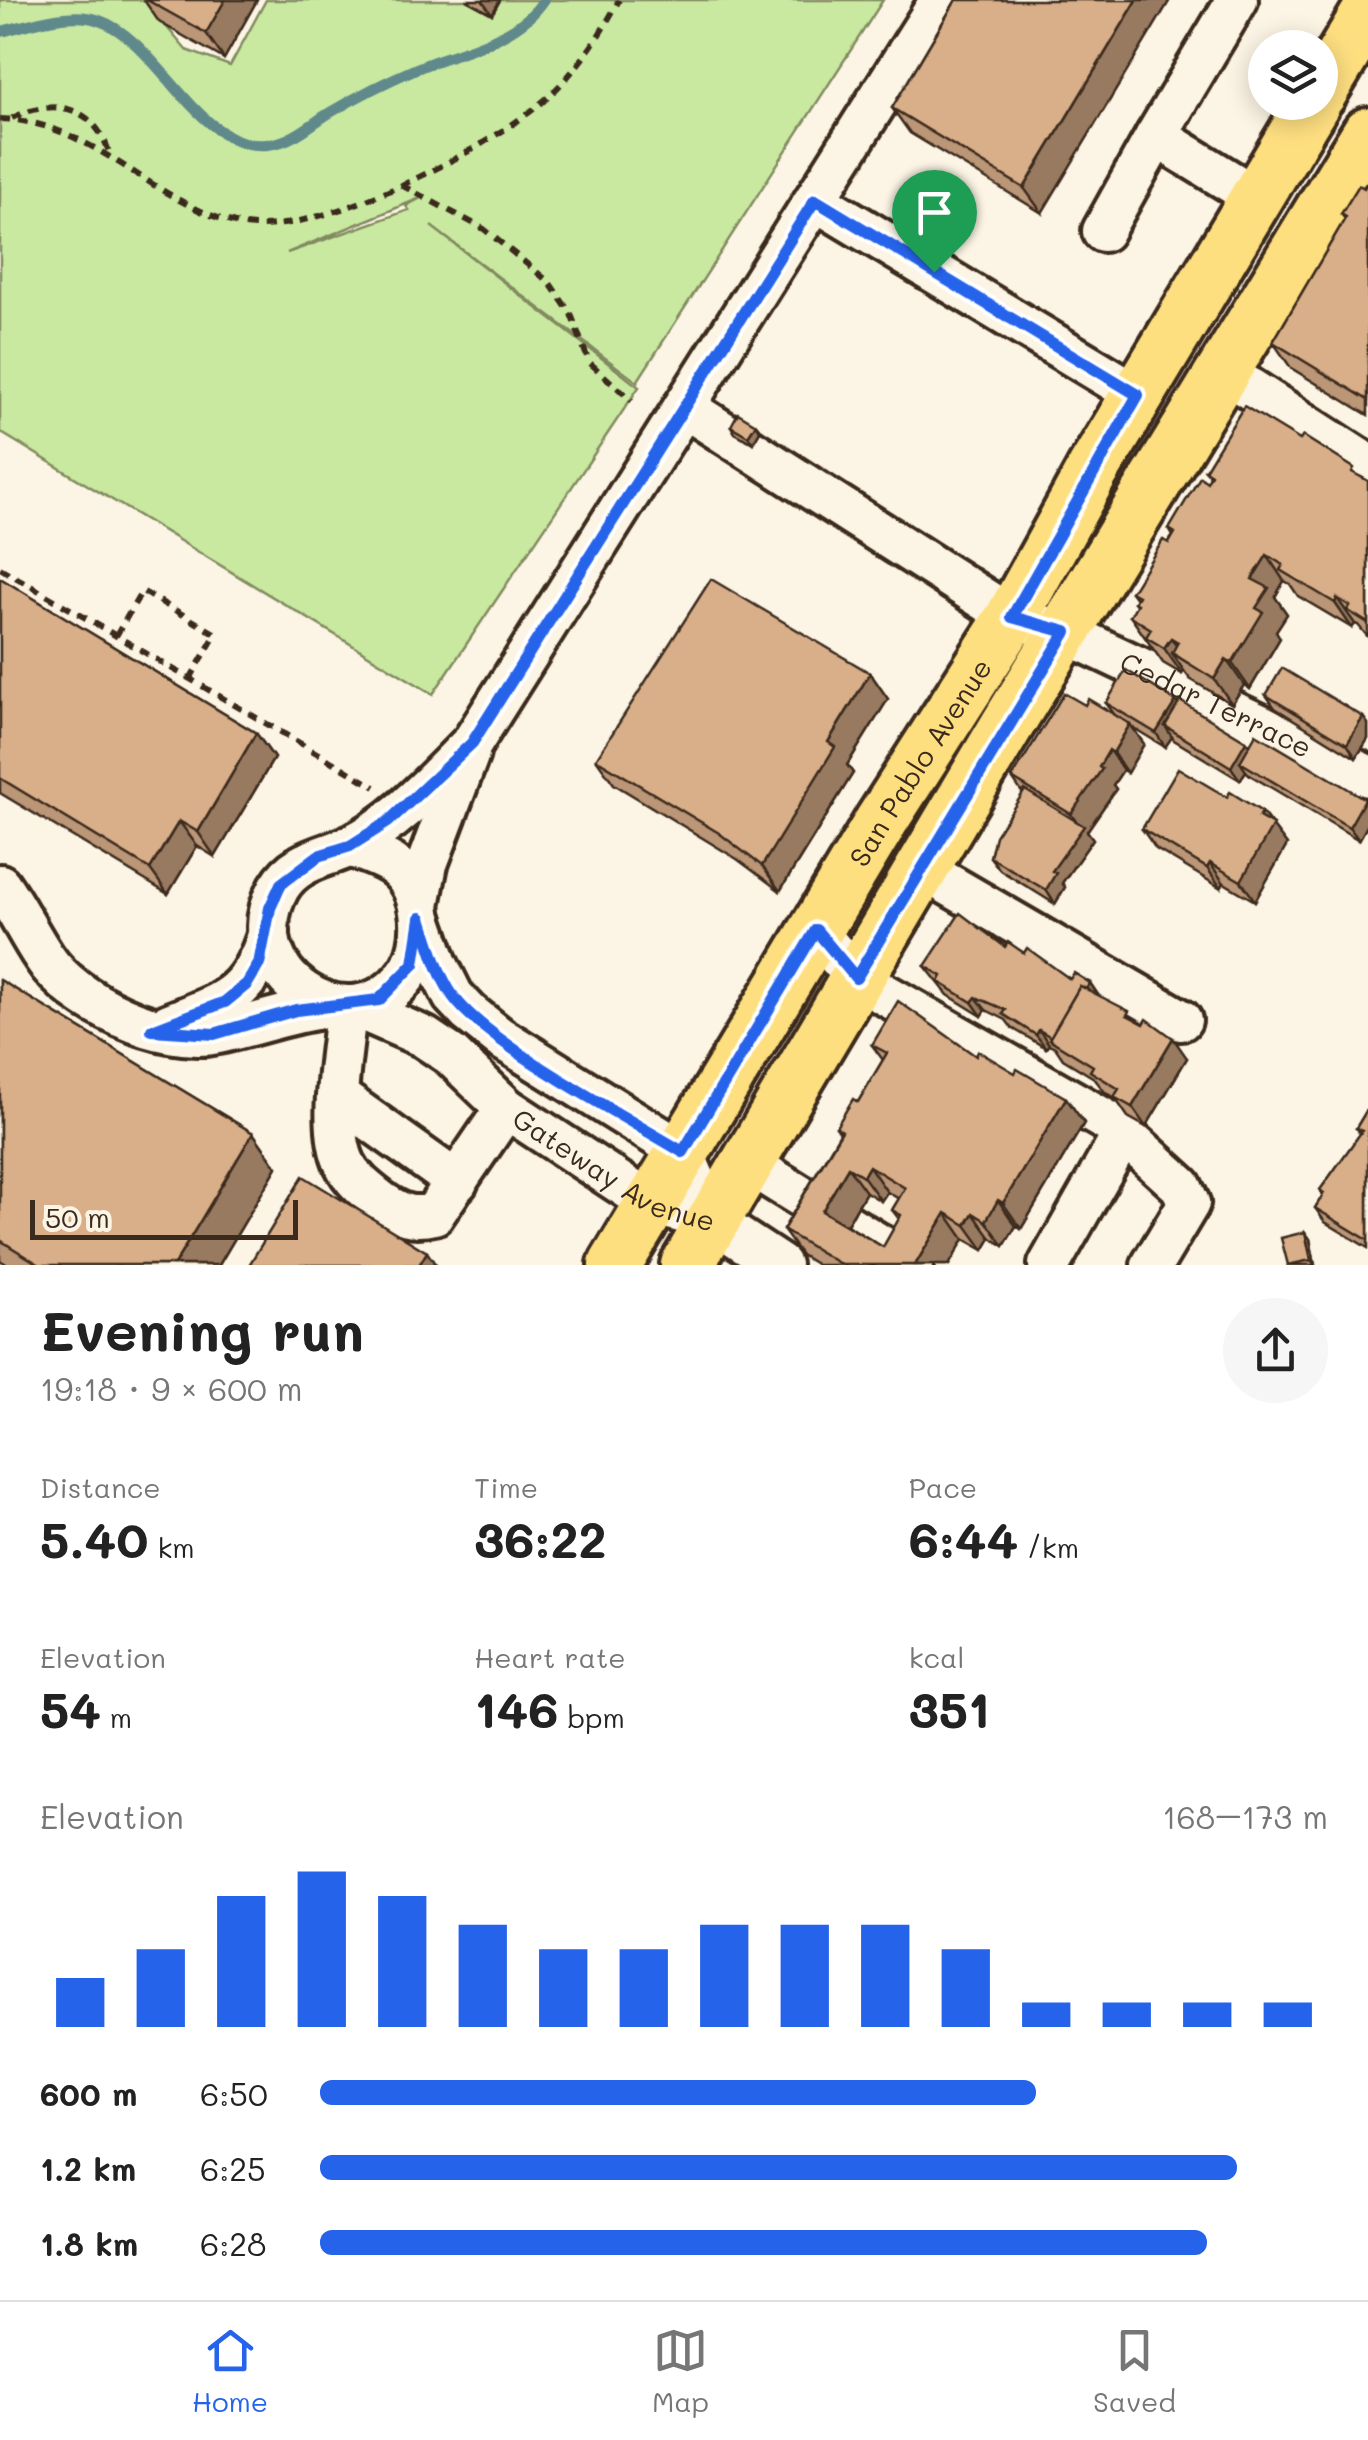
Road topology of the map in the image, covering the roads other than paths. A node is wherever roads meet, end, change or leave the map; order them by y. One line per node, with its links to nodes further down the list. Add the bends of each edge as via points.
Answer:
1 (941, 0): 9 (street)
2 (1237, 0): 7 (street)
3 (1368, 13): 4 (main road)
4 (1338, 63)
5 (1303, 120): 8 (main road, San Pablo Avenue)
6 (1368, 134): 11 (main road, San Pablo Avenue)
7 (1156, 136): 8 (street); 10 (street)
8 (1257, 198): 11 (main road, via 1267,220 1250,270 1198,362 1194,388); 12 (main road, San Pablo Avenue)
9 (815, 200): 12 (street); 13 (street)
10 (1102, 231)
11 (1212, 390): 14 (street); 16 (main road, San Pablo Avenue)
12 (1138, 395): 15 (main road, San Pablo Avenue)
13 (684, 407): 15 (street, Cedar Terrace); 17 (street)
14 (1368, 466)
15 (1012, 617): 16 (street, Cedar Terrace); 23 (main road, San Pablo Avenue)
16 (1066, 632): 18 (street, Cedar Terrace); 20 (main road, San Pablo Avenue)
17 (472, 743): 19 (street, via 388,822); 22 (street, via 427,864)
18 (1368, 776)
19 (350, 846): 22 (street, via 394,865 412,886); 24 (street, via 318,856 281,884)
20 (922, 869): 25 (main road, San Pablo Avenue); 27 (street)
21 (0, 885): 28 (street, via 45,960 86,997)
22 (420, 912): 26 (street, via 414,964 401,982 379,1000); 32 (street, Gateway Avenue, via 437,964 468,1013)
23 (816, 930): 25 (street); 32 (main road, San Pablo Avenue)
24 (269, 932): 26 (street, via 274,959 289,982 306,996); 28 (street, via 247,984 225,1002)
25 (856, 978): 31 (street); 33 (main road, San Pablo Avenue)
26 (347, 1006): 28 (street, via 296,1010 214,1034); 29 (street); 30 (street, Gateway Avenue, via 438,1046)
27 (1182, 1020)
28 (152, 1030)
29 (338, 1097): 34 (street); 34 (street, via 344,1164 374,1196 417,1218 434,1214)
30 (506, 1108): 34 (street); 35 (street, Gateway Avenue)
31 (1124, 1134): 41 (street); 42 (street, via 1181,1186 1189,1203)
32 (683, 1152): 35 (main road, San Pablo Avenue); 36 (street, Gateway Avenue)
33 (746, 1163): 36 (main road, San Pablo Avenue); 40 (street)
34 (457, 1182)
35 (652, 1204): 36 (street, Gateway Avenue); 37 (main road, San Pablo Avenue)
36 (713, 1222): 38 (main road, San Pablo Avenue); 39 (street)
37 (615, 1265)
38 (686, 1265)
39 (780, 1265)
40 (912, 1265)
41 (1049, 1265)
42 (1152, 1265)

